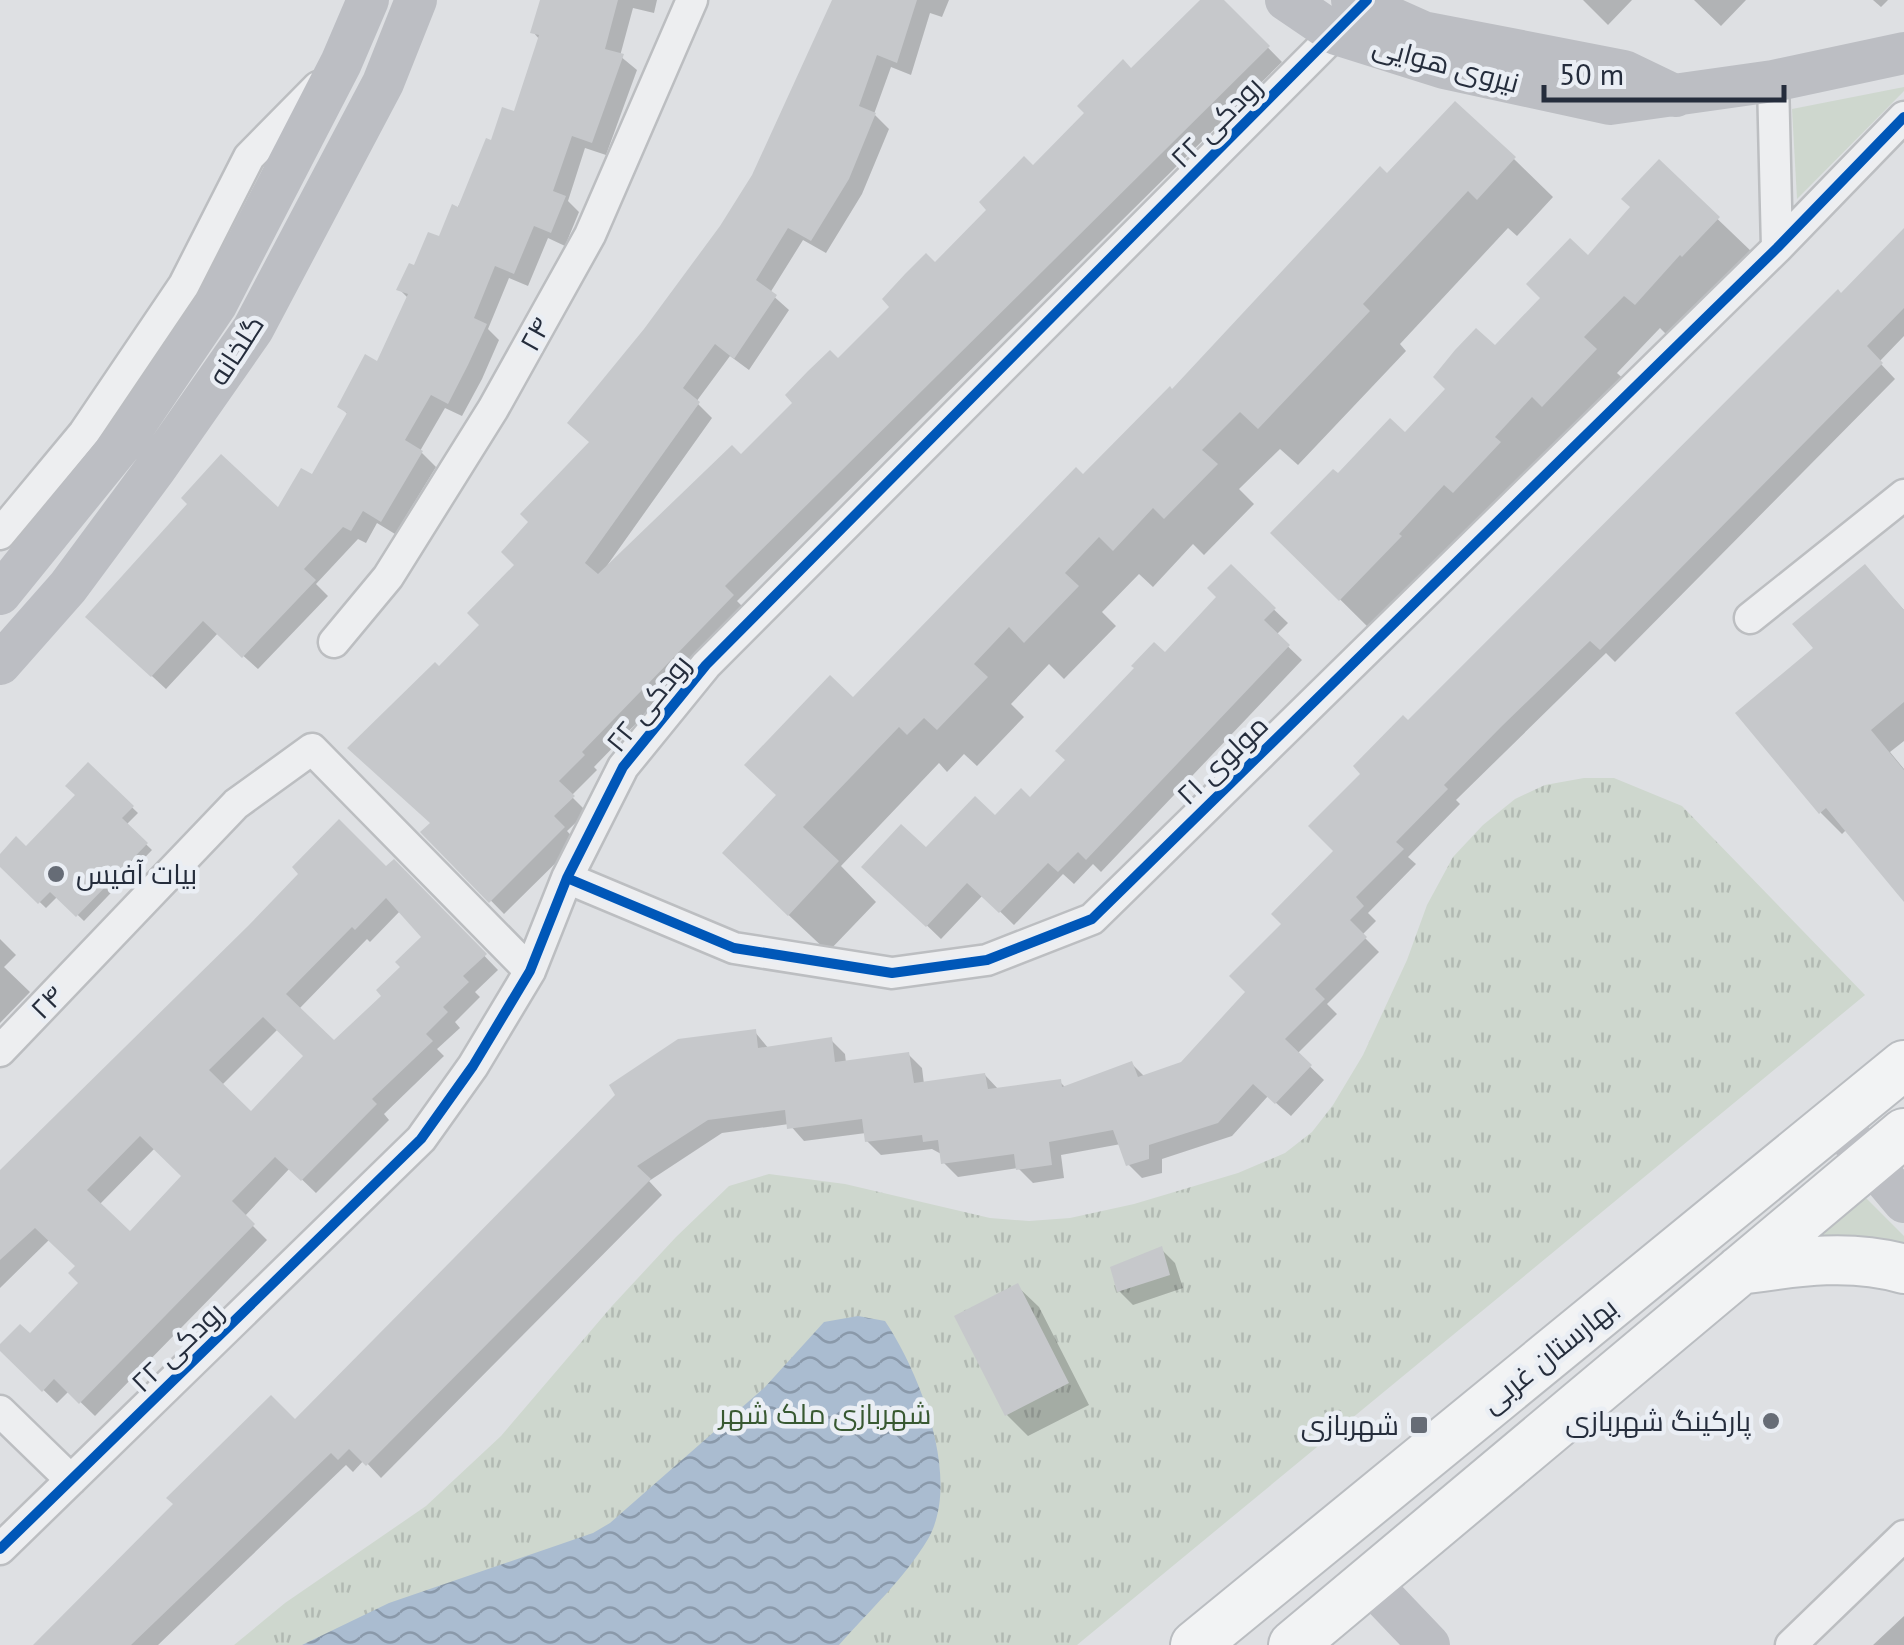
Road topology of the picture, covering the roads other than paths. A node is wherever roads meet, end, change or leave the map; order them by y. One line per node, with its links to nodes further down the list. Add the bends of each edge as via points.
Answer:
1 (368, 0): 7 (main road, گلخانه)
2 (416, 0): 16 (main road, گلخانه, via 383,83 253,329 68,587)
3 (692, 0): 15 (street, ۲۴, via 590,235 493,410 388,577)
4 (1286, 0): 5 (main road, نیروی هوایی)
5 (1354, 10): 8 (main road, نیروی هوایی, via 1444,68 1610,104); 17 (street, رودکی ۲۲, via 706,666 623,767)
6 (1904, 53): 8 (main road, نیروی هوایی)
7 (342, 63): 12 (street, via 248,157 184,284 84,433); 13 (main road, گلخانه, via 216,305 124,442)
8 (1772, 81): 10 (street)
9 (1904, 117): 10 (street, مولوی ۲۱)
10 (1777, 248): 17 (street, مولوی ۲۱, via 1092,919 986,960 892,973 734,948)
11 (1904, 495): 14 (street)
12 (0, 534)
13 (0, 594)
14 (1750, 618)
15 (334, 642)
16 (0, 664)
17 (567, 878): 18 (street, رودکی ۲۲)
18 (530, 971): 19 (street, ۲۴, via 312,749 236,804); 27 (street, رودکی ۲۲, via 421,1139)
19 (0, 1051)
20 (1904, 1064): 21 (main road, بهارستان غربی)
21 (1850, 1108): 22 (main road); 31 (main road, بهارستان غربی)
22 (1895, 1143): 23 (main road); 25 (main road, بهارستان غربی)
23 (1904, 1202)
24 (1904, 1269): 25 (main road, via 1845,1260)
25 (1740, 1270): 30 (main road, بهارستان غربی)
26 (0, 1411): 27 (street)
27 (71, 1480): 29 (street, رودکی ۲۲)
28 (1904, 1536): 34 (street)
29 (0, 1549)
30 (1368, 1581): 32 (main road, بهارستان غربی); 33 (main road)
31 (1194, 1645)
32 (1293, 1645)
33 (1430, 1645)
34 (1791, 1645)

